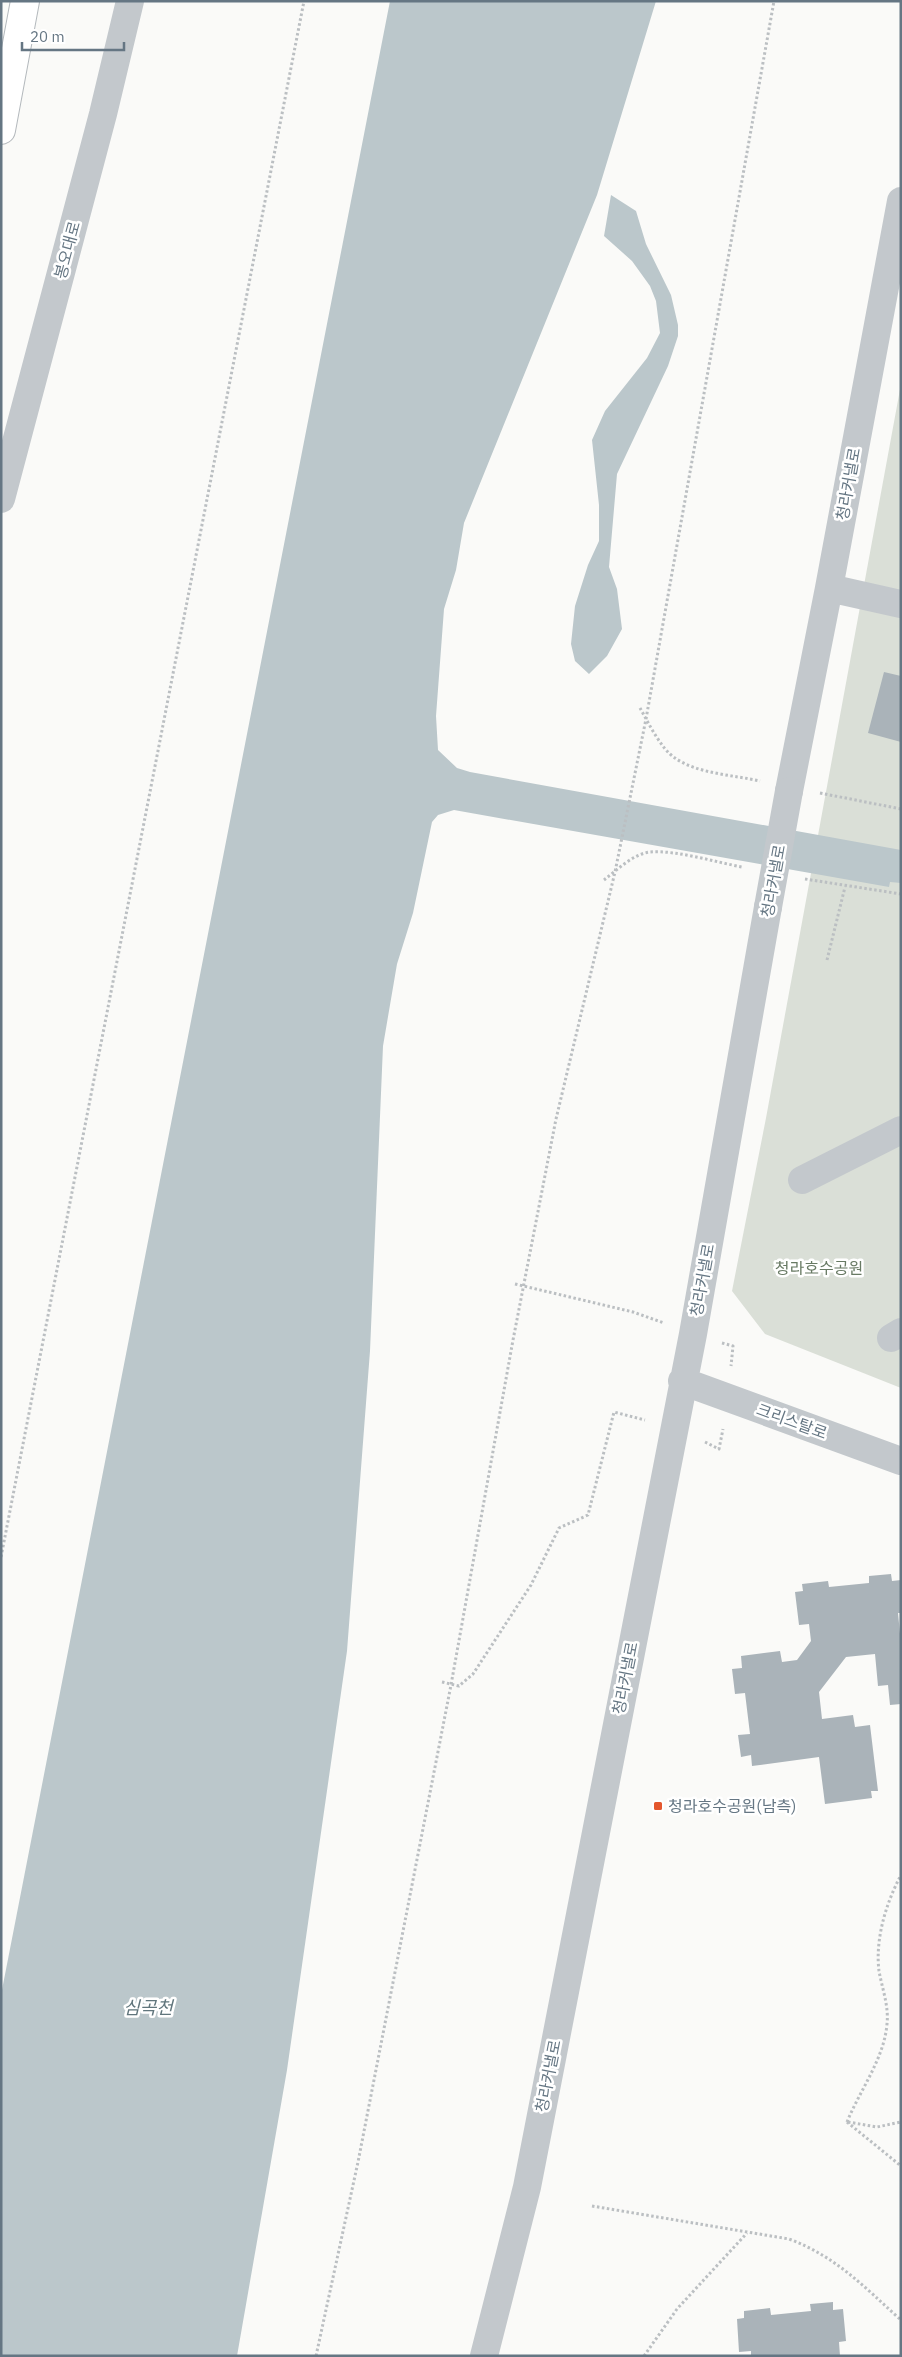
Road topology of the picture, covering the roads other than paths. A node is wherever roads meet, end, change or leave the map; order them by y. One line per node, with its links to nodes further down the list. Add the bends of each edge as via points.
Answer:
1 (25, 1): 3 (highway)
2 (130, 1): 5 (street, 봉오대로)
3 (1, 130)
4 (901, 201): 6 (street, 청라커낼로)
5 (1, 499)
6 (829, 588): 7 (street); 10 (street, 청라커낼로, bridge, via 788,791 693,1334)
7 (901, 604)
8 (901, 1130): 9 (street)
9 (802, 1180)
10 (682, 1381): 11 (street, 크리스탈로); 12 (street, 청라커낼로, via 527,2187)
11 (901, 1461)
12 (484, 2356)

